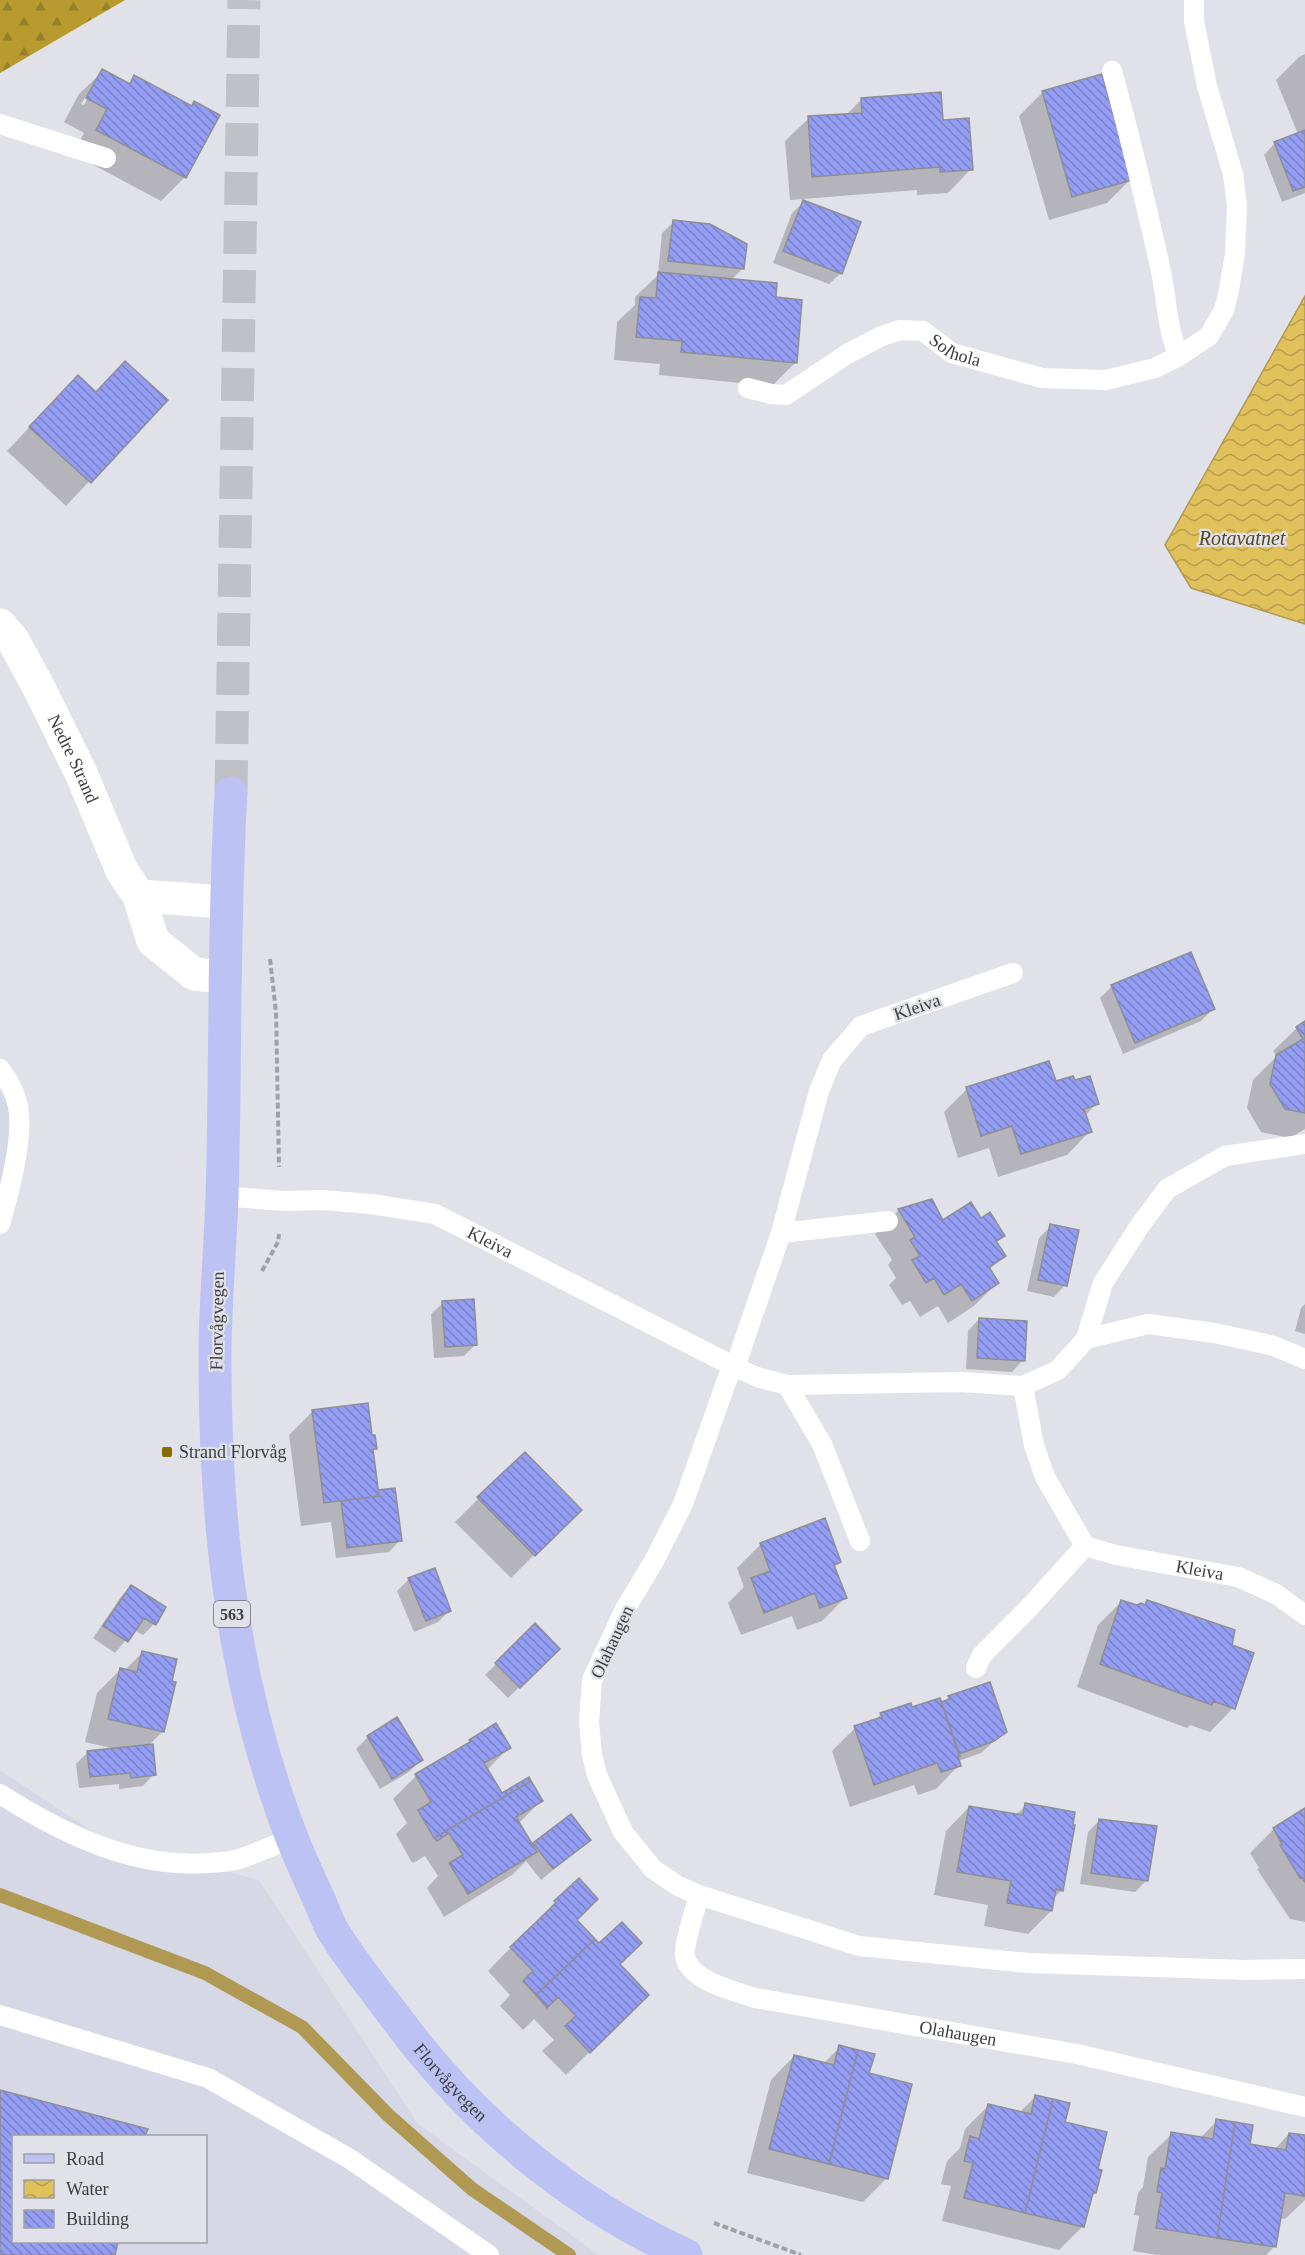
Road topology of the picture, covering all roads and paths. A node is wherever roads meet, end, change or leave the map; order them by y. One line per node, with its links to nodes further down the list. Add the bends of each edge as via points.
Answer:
1 (1194, 0): 5 (lane, Solhola, via 1194,21 1207,86 1233,174 1237,206 1235,254 1224,310 1209,336)
2 (1112, 71): 5 (lane, via 1134,150 1171,339)
3 (0, 124): 4 (lane)
4 (106, 158)
5 (1179, 356): 6 (lane, Solhola, via 1155,368 1106,380 1042,378 952,353 923,331 900,330 847,354 786,395)
6 (748, 388)
7 (0, 625): 9 (street, Nedre Strand, via 13,640 39,687 122,871)
8 (231, 793): 10 (main road, Florvågvegen / 563)
9 (139, 897): 10 (street); 13 (street, Nedre Strand, via 153,941 194,974)
10 (225, 902): 13 (main road, Florvågvegen / 563)
11 (270, 958): 17 (path, via 276,1012 277,1155)
12 (1013, 974): 20 (lane, Kleiva, via 861,1026 832,1060 819,1091)
13 (224, 977): 16 (main road, Florvågvegen / 563)
14 (0, 1068): 19 (lane, via 18,1107 17,1151)
15 (1305, 1144): 22 (lane, Kleiva, via 1225,1156 1167,1189 1103,1283)
16 (222, 1196): 17 (lane, Kleiva); 32 (main road, Florvågvegen / 563, via 215,1346 220,1512 244,1682 261,1751)
17 (283, 1201): 21 (path, via 278,1242); 24 (lane, Kleiva, via 371,1204 435,1215)
18 (888, 1221): 20 (lane)
19 (0, 1224)
20 (781, 1233): 24 (lane, Kleiva)
21 (258, 1278)
22 (1086, 1339): 23 (lane, via 1148,1324 1274,1346); 26 (lane, Kleiva, via 1058,1370)
23 (1305, 1359)
24 (735, 1367): 25 (lane, Kleiva); 33 (lane, Olahaugen, via 683,1504 624,1611 592,1680 589,1722 597,1775 623,1832 653,1869)
25 (787, 1385): 26 (lane, Kleiva, via 960,1382); 27 (lane, via 822,1444)
26 (1023, 1386): 28 (lane, via 1034,1445 1045,1477)
27 (860, 1541)
28 (1085, 1546): 29 (lane, Kleiva, via 1238,1577 1276,1594); 30 (lane, via 982,1655)
29 (1305, 1615)
30 (976, 1668)
31 (0, 1794): 32 (lane, via 80,1839 166,1862 235,1860)
32 (292, 1839): 39 (main road, Florvågvegen / 563, via 333,1930 426,2059 484,2120 551,2176 622,2222)
33 (699, 1895): 34 (lane, Olahaugen, via 859,1946 1028,1963); 36 (lane, Olahaugen, via 684,1954 689,1966 715,1985 755,1998 1077,2054)
34 (1305, 1969)
35 (0, 2015): 38 (lane, via 208,2078 350,2159)
36 (1305, 2107)
37 (709, 2221): 40 (path)
38 (489, 2255)
39 (687, 2255)
40 (801, 2255)

